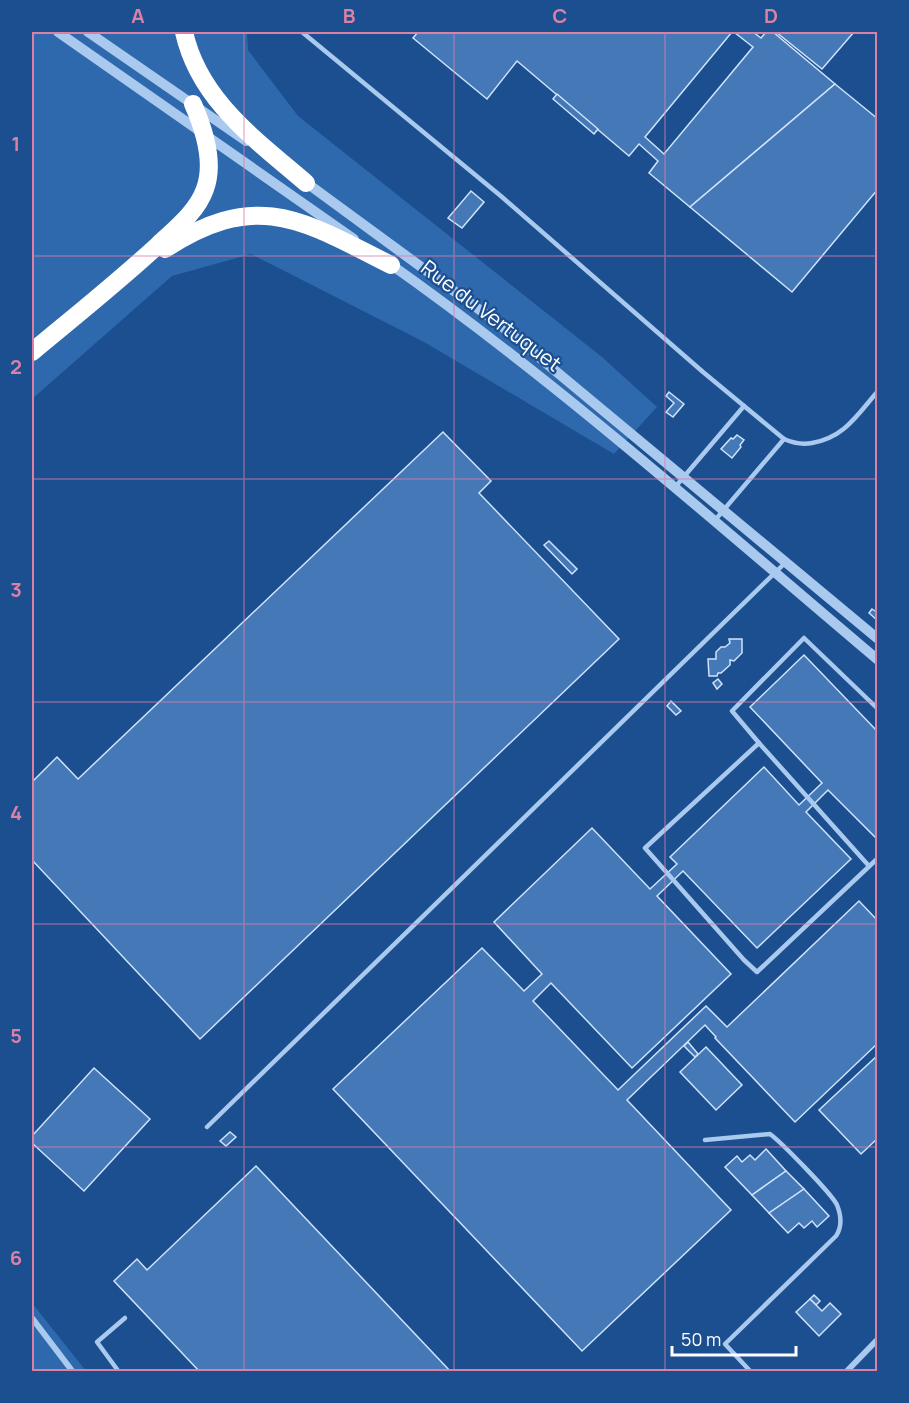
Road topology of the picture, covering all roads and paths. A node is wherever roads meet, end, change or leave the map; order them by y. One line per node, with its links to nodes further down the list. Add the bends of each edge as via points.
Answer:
1 (58, 32): 6 (street, Rue du Vertuquet)
2 (88, 32): 5 (street, Rue du Vertuquet)
3 (184, 32): 7 (highway, via 197,69 223,109)
4 (302, 32): 12 (lane, via 502,197)
5 (193, 104): 6 (highway); 7 (street, Rue du Vertuquet)
6 (203, 133): 8 (street, Rue du Vertuquet); 9 (highway, via 209,166 201,198 182,222)
7 (306, 183): 14 (street, Rue du Vertuquet, via 499,324)
8 (391, 265): 9 (highway, via 315,227 257,215 229,218 202,227); 15 (street, Rue du Vertuquet, via 540,377)
9 (130, 271): 10 (highway)
10 (32, 352)
11 (878, 391): 13 (lane, via 847,427 833,437 806,444)
12 (744, 406): 13 (lane); 14 (lane)
13 (784, 439): 16 (lane)
14 (684, 477): 15 (lane); 16 (street, Rue du Vertuquet)
15 (674, 488): 17 (street, Rue du Vertuquet)
16 (724, 510): 17 (lane); 18 (street, Rue du Vertuquet)
17 (714, 521): 19 (street, Rue du Vertuquet)
18 (786, 562): 19 (lane); 20 (street, Rue du Vertuquet)
19 (775, 573): 21 (street, Rue du Vertuquet); 26 (lane)
20 (878, 639)
21 (878, 660)
22 (878, 709): 23 (lane, via 804,638 732,711)
23 (759, 743): 25 (lane); 25 (lane, via 645,848 744,960 757,972)
24 (878, 858): 25 (lane)
25 (869, 866)
26 (207, 1127)
27 (705, 1140): 35 (lane, via 770,1134 832,1197 839,1211 840,1228 836,1236 725,1344)
28 (32, 1318): 33 (street)
29 (125, 1318): 34 (lane, via 97,1342)
30 (878, 1339): 32 (street)
31 (878, 1344): 32 (street)
32 (852, 1366): 36 (street)
33 (73, 1371)
34 (120, 1371)
35 (751, 1371)
36 (846, 1371)

